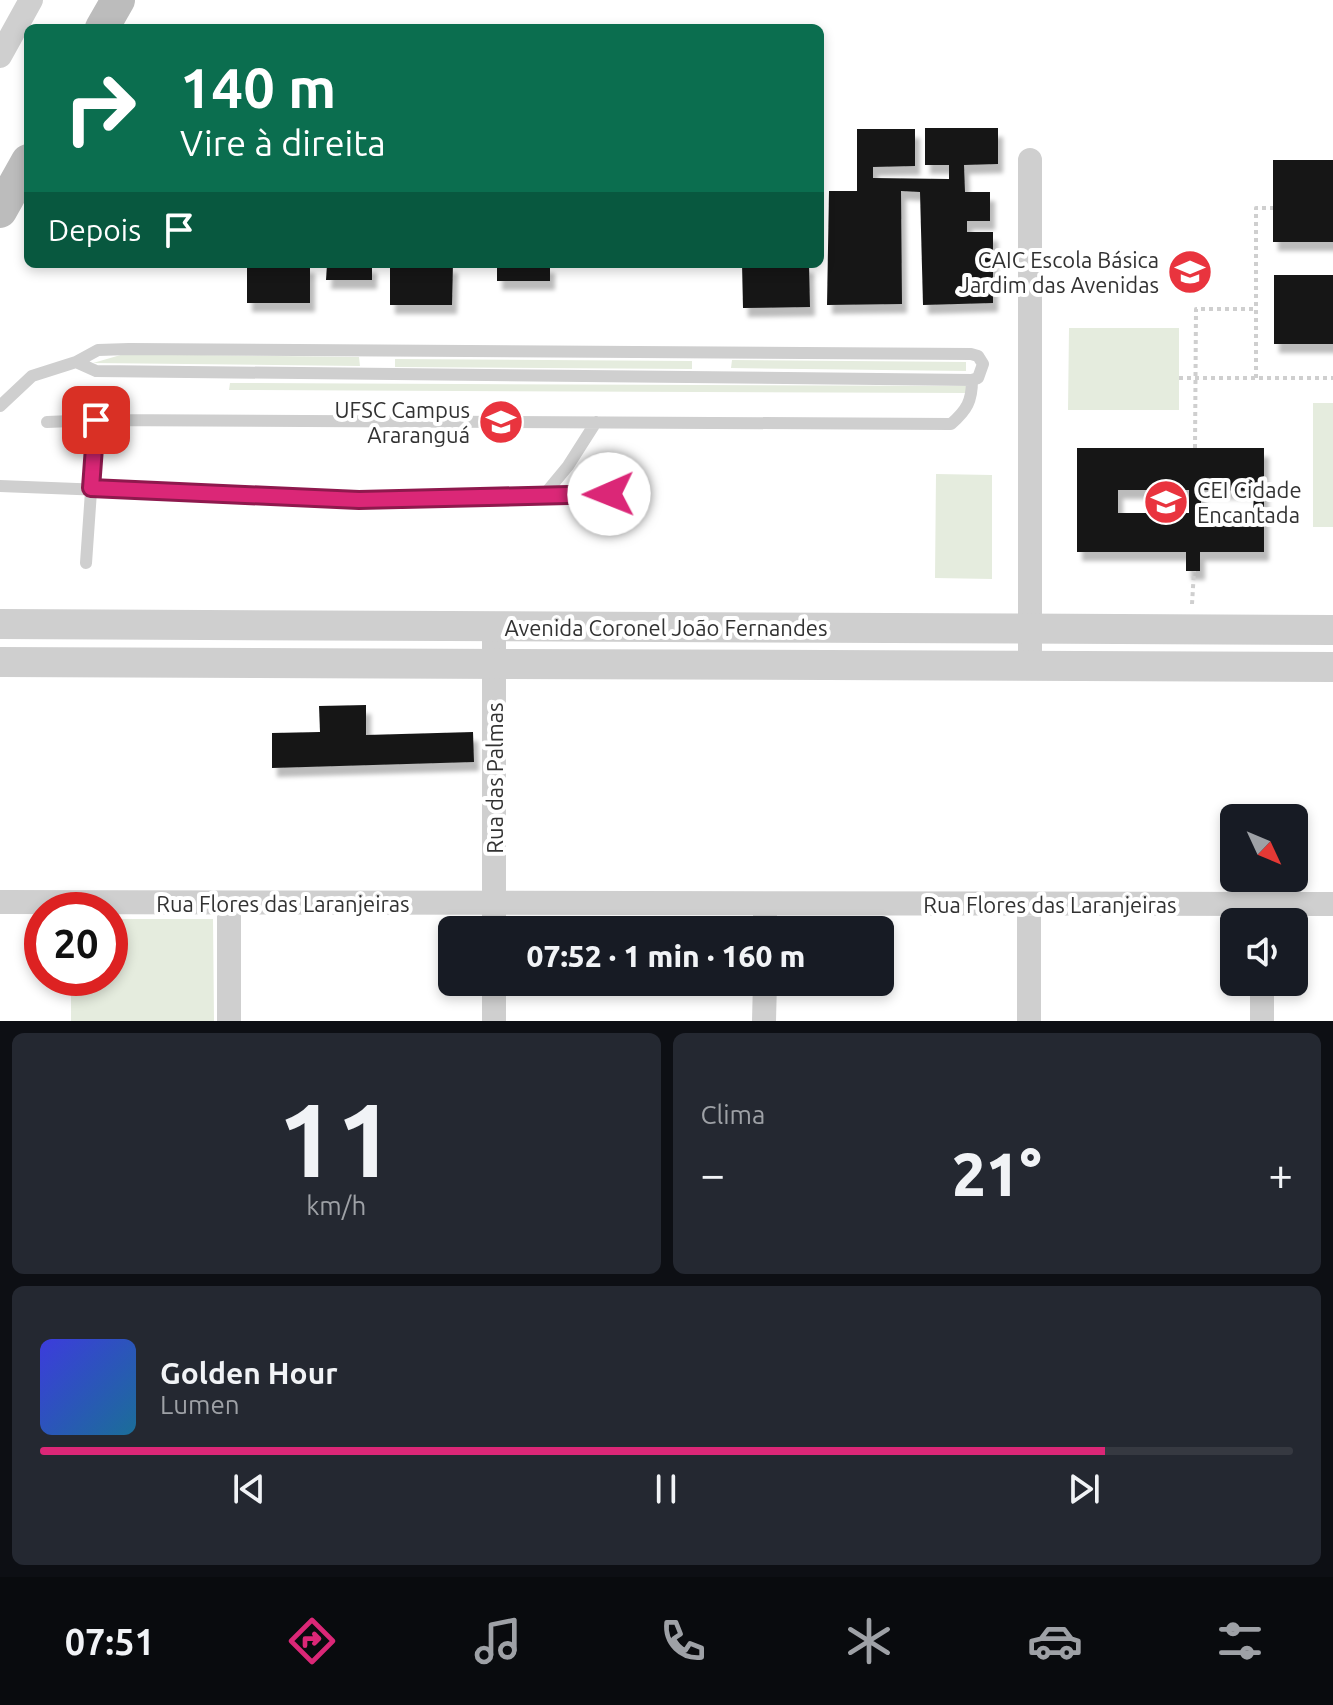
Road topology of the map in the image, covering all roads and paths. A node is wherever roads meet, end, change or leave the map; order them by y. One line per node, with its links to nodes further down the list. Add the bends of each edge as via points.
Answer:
1 (31, 0): 4 (street)
2 (118, 0): 3 (main road)
3 (104, 24)
4 (0, 56)
5 (1030, 160): 32 (street)
6 (24, 168): 8 (main road)
7 (1273, 208): 9 (path, via 1256,208)
8 (0, 211)
9 (1256, 309): 16 (path); 18 (path, via 1196,309)
10 (383, 350): 11 (lane); 12 (lane, via 98,350); 13 (lane)
11 (696, 352): 14 (lane); 19 (lane, via 971,354 983,364)
12 (76, 362): 13 (lane, via 96,371); 20 (lane, via 32,376)
13 (383, 374): 14 (lane)
14 (695, 376): 19 (lane)
15 (1179, 378): 18 (path)
16 (1256, 378): 17 (path); 18 (path)
17 (1333, 378)
18 (1196, 379): 24 (path)
19 (972, 380): 23 (lane, via 966,411 951,424)
20 (0, 406)
21 (96, 420): 22 (lane); 23 (lane); 26 (lane)
22 (47, 422)
23 (596, 422): 28 (lane)
24 (1195, 448)
25 (0, 486): 26 (lane)
26 (91, 488): 28 (lane, via 359,500); 29 (lane)
27 (609, 494): 28 (lane)
28 (544, 495)
29 (86, 563)
30 (0, 624): 31 (street, Avenida Coronel João Fernandes)
31 (494, 627): 32 (street, Avenida Coronel João Fernandes); 35 (street, Rua das Palmas)
32 (1030, 628): 33 (street, Avenida Coronel João Fernandes); 36 (street)
33 (1333, 630)
34 (0, 662): 35 (street, Avenida Coronel João Fernandes)
35 (494, 664): 36 (street, Avenida Coronel João Fernandes); 40 (street, Rua das Palmas)
36 (1030, 666): 37 (street, Avenida Coronel João Fernandes)
37 (1333, 667)
38 (0, 902): 39 (street, Rua Flores das Laranjeiras)
39 (229, 903): 40 (street, Rua Flores das Laranjeiras); 51 (street)
40 (494, 903): 41 (street, Rua Flores das Laranjeiras); 46 (street, Rua das Palmas)
41 (765, 904): 42 (street, Rua Flores das Laranjeiras); 47 (street)
42 (1029, 904): 45 (street, Rua Flores das Laranjeiras); 54 (street)
43 (1333, 904): 44 (street, Rua Flores das Laranjeiras)
44 (1301, 908)
45 (1220, 911)
46 (494, 916)
47 (765, 916)
48 (494, 996): 52 (street)
49 (765, 996): 53 (street)
50 (1262, 996): 55 (street)
51 (229, 1021)
52 (494, 1021)
53 (764, 1021)
54 (1029, 1021)
55 (1262, 1021)

